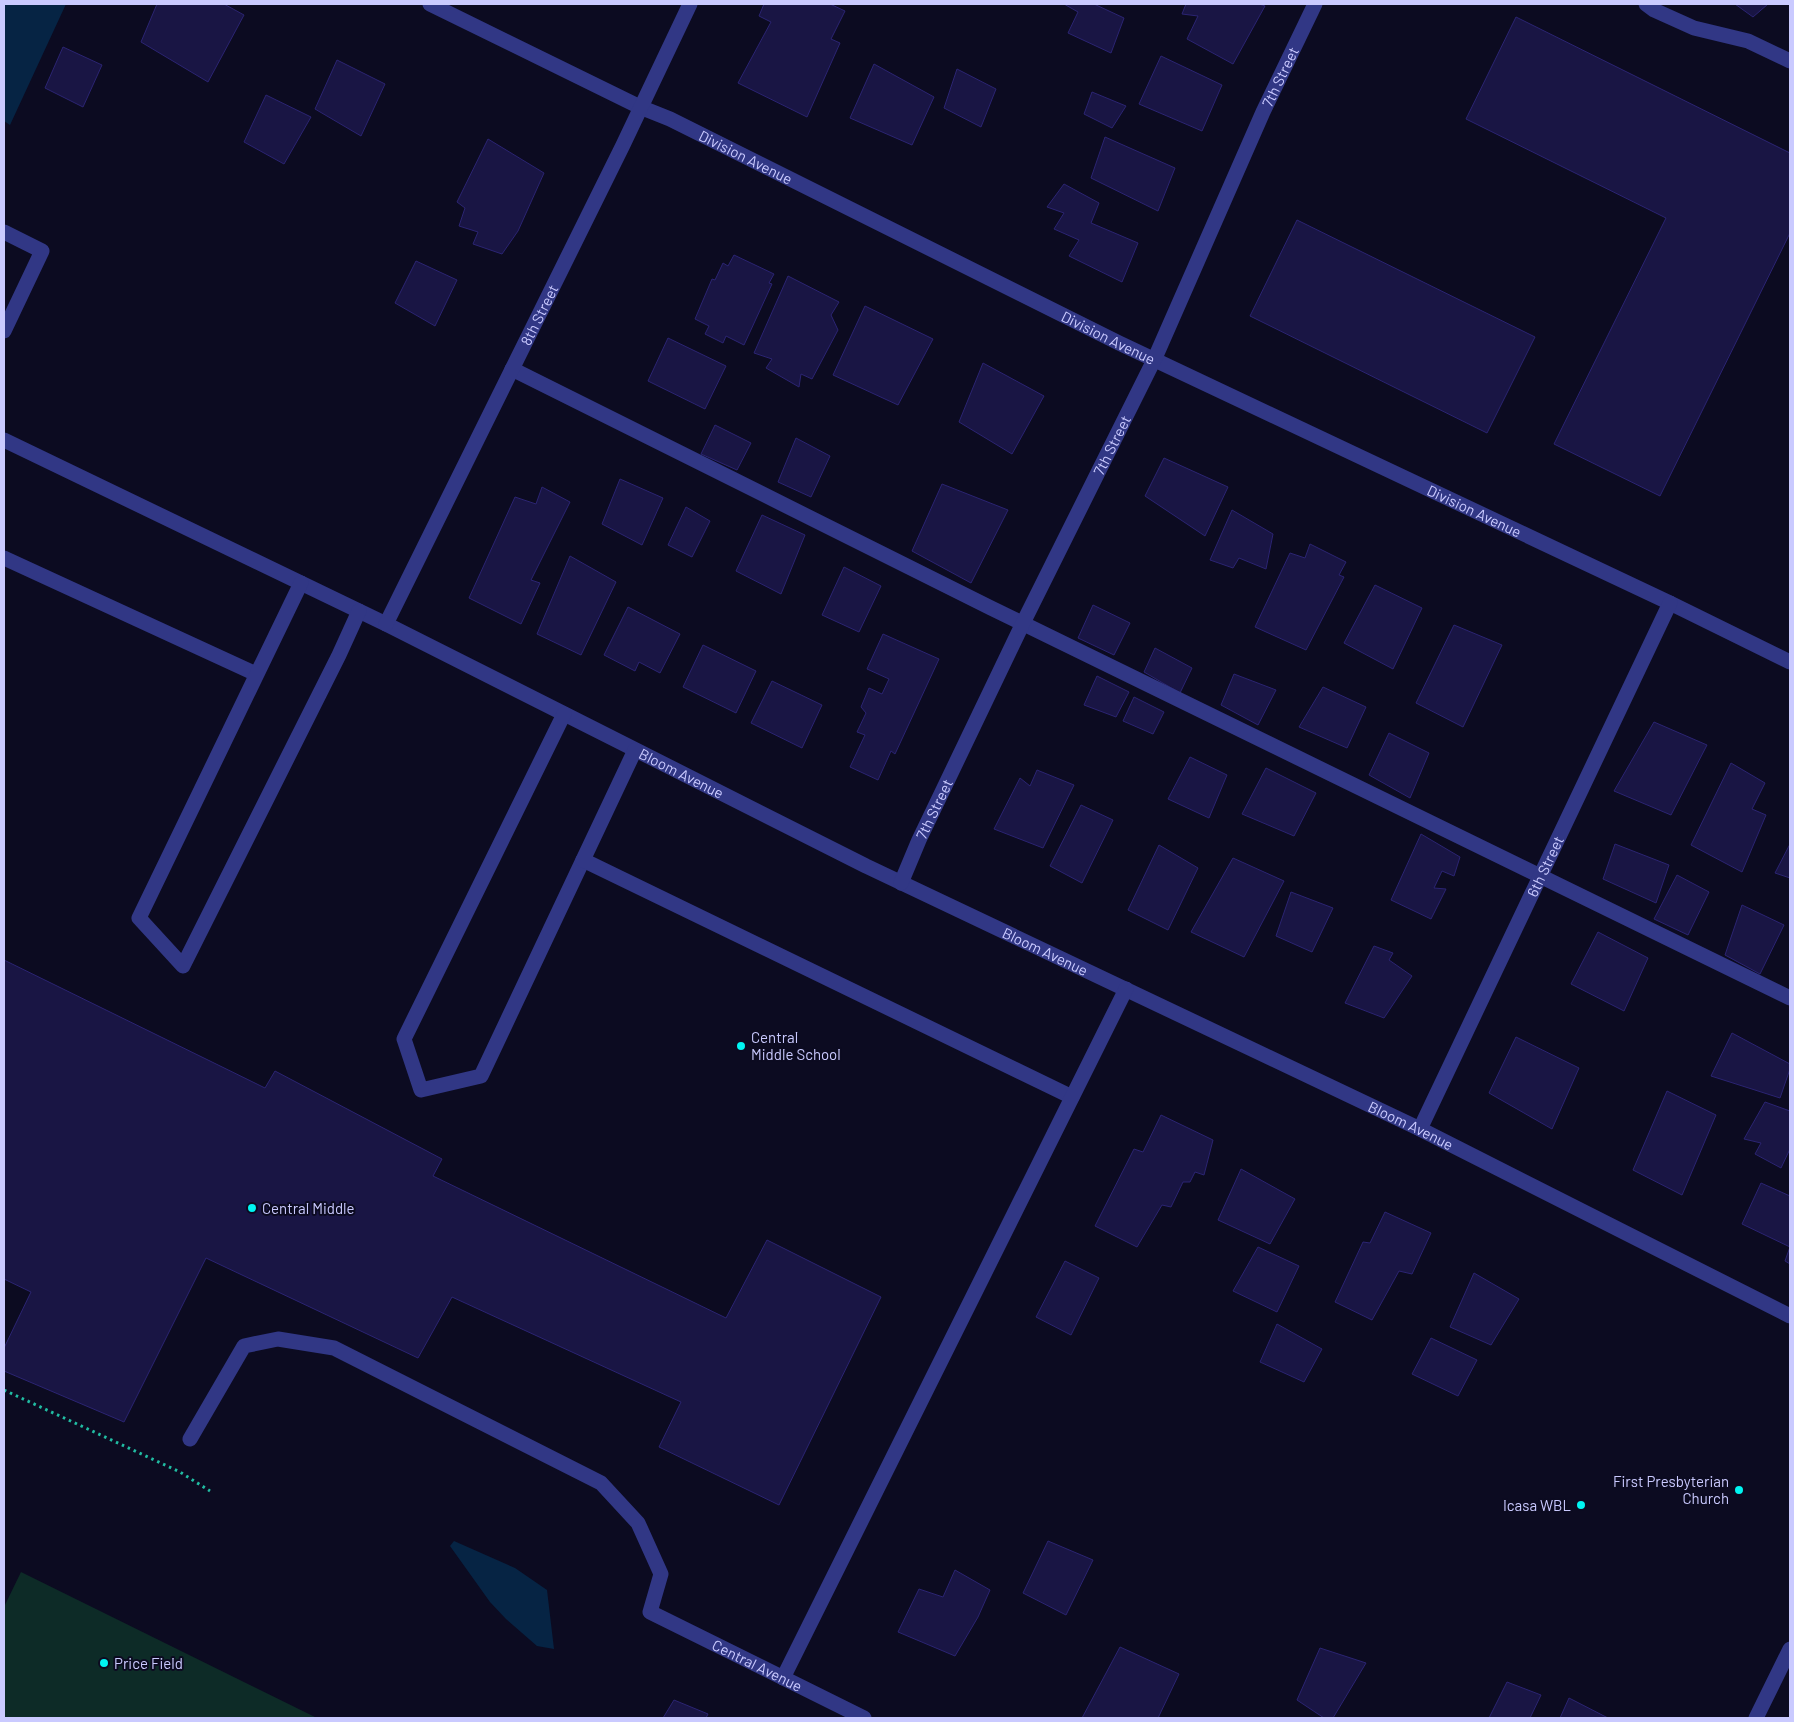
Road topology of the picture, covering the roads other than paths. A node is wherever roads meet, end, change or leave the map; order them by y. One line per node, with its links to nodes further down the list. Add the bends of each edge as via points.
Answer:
1 (430, 4): 6 (street, Division Avenue)
2 (690, 4): 6 (street, 8th Street)
3 (1315, 4): 9 (street, 7th Street, via 1262,112)
4 (1646, 4): 5 (street, via 1694,28 1748,40)
5 (1790, 61)
6 (640, 107): 9 (street, Division Avenue); 10 (street, 8th Street)
7 (4, 232): 8 (street, via 42,251)
8 (4, 331)
9 (1155, 358): 14 (street, Division Avenue); 16 (street, 7th Street)
10 (512, 369): 16 (street); 17 (street, 8th Street)
11 (4, 440): 13 (street, Bloom Avenue)
12 (4, 558): 19 (street)
13 (301, 583): 15 (street, Bloom Avenue); 19 (street)
14 (1670, 602): 18 (street, Division Avenue); 23 (street, 6th Street)
15 (359, 611): 17 (street, Bloom Avenue); 19 (street, via 183,966 139,918)
16 (1023, 623): 23 (street); 24 (street, 7th Street)
17 (386, 624): 20 (street, Bloom Avenue)
18 (1790, 662)
19 (256, 674)
20 (564, 714): 21 (street, Bloom Avenue); 22 (street, via 404,1039 421,1090 481,1076)
21 (635, 750): 22 (street); 24 (street, Bloom Avenue)
22 (583, 860): 27 (street)
23 (1540, 876): 26 (street); 28 (street, 6th Street)
24 (901, 883): 25 (street, Bloom Avenue)
25 (1126, 989): 27 (street); 28 (street, Bloom Avenue)
26 (1790, 998)
27 (1072, 1097): 32 (street)
28 (1420, 1128): 29 (street, Bloom Avenue)
29 (1790, 1316)
30 (190, 1439): 32 (street, Central Avenue, via 244,1346 278,1339 334,1348 601,1483 638,1523 662,1574 650,1612)
31 (1790, 1649): 34 (street)
32 (784, 1678): 33 (street, Central Avenue)
33 (864, 1718)
34 (1756, 1718)

